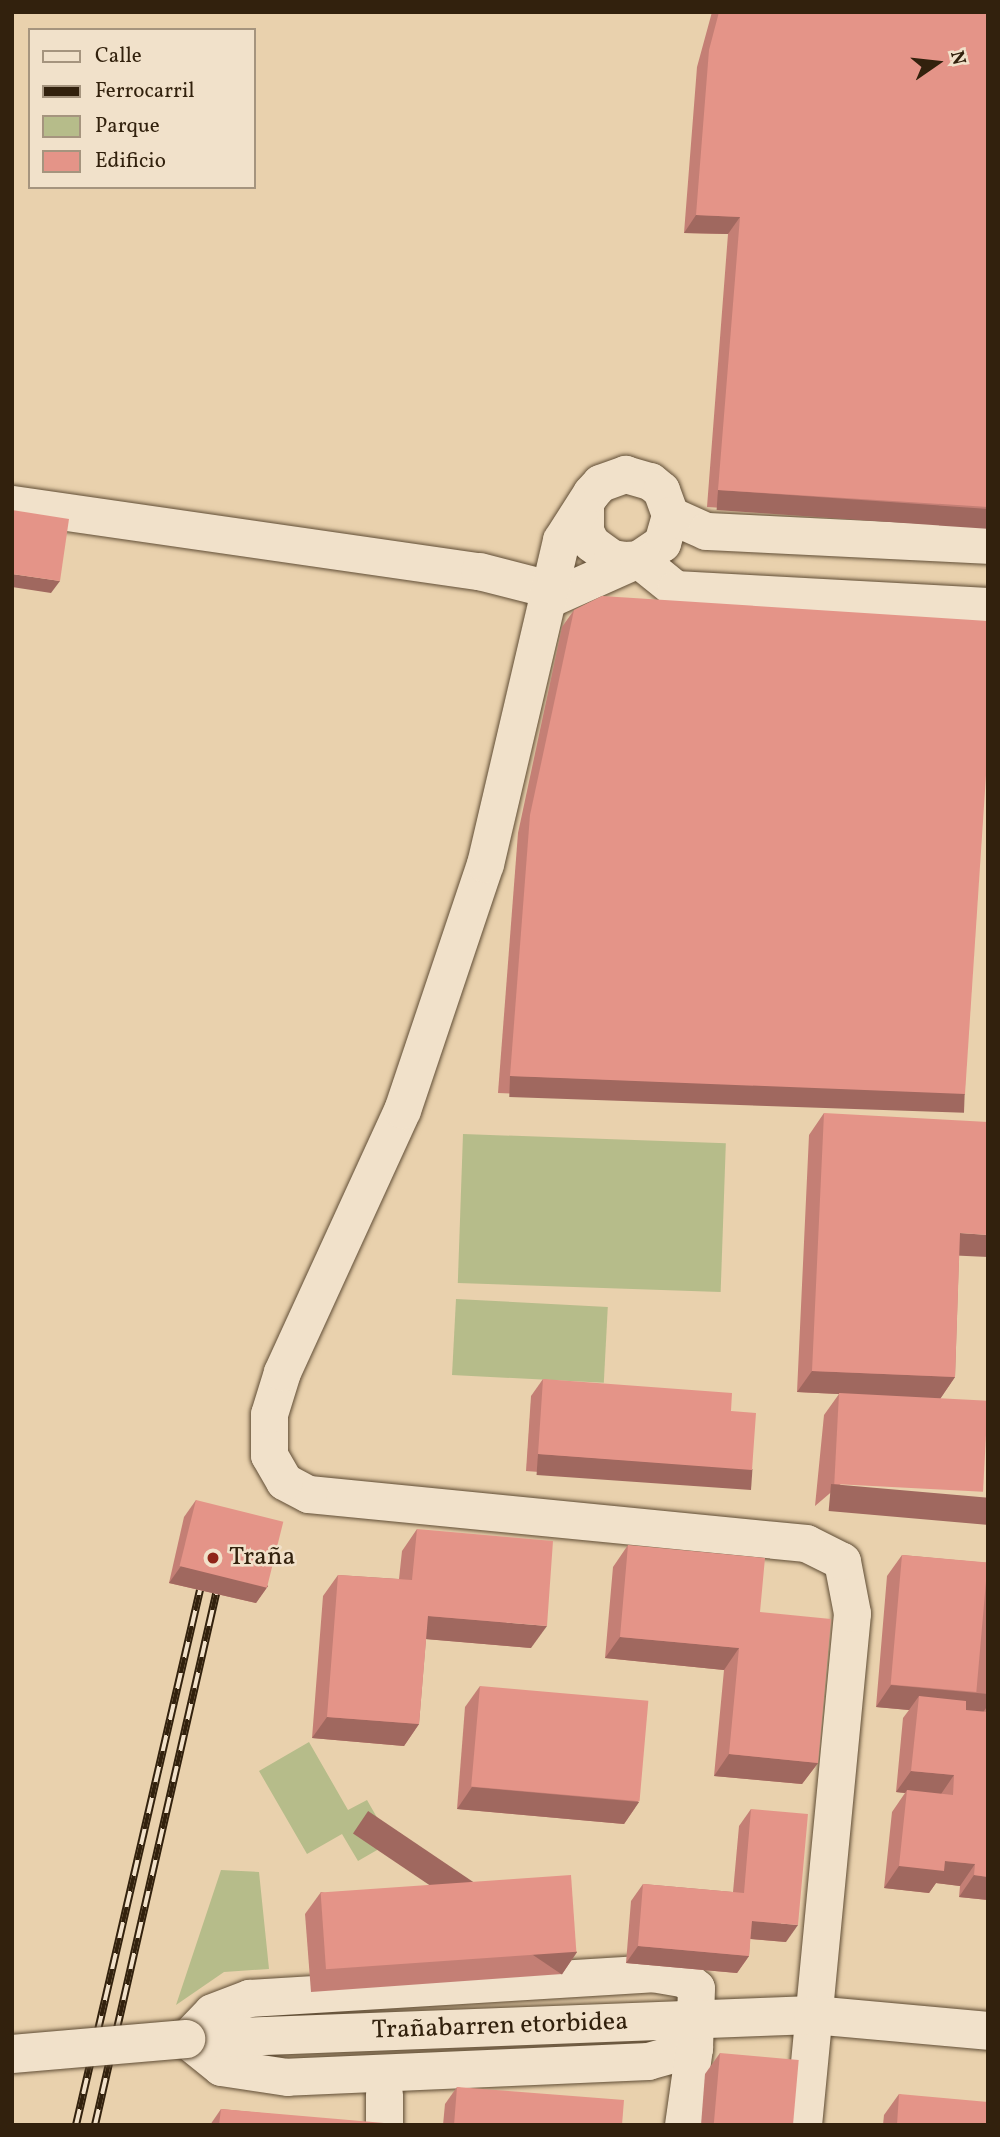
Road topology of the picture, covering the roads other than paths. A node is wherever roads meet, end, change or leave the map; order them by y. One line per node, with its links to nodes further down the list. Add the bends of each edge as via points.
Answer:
1 (12, 504): 6 (street, via 479,571)
2 (585, 505): 3 (street, via 600,483 625,474 650,481 660,490); 5 (street, via 585,531 591,543 612,558); 6 (street, via 561,540)
3 (670, 515): 4 (street, via 706,531); 5 (street, via 662,543)
4 (988, 545)
5 (638, 559): 6 (street); 7 (street, via 675,589)
6 (547, 595): 8 (street, via 485,864 402,1110 282,1372 269,1414 269,1455 284,1481 308,1494 806,1543 842,1561 852,1613)
7 (988, 606)
8 (813, 2015): 9 (street, Trañabarren etorbidea); 10 (street, Trañabarren etorbidea); 13 (street)
9 (988, 2031)
10 (694, 2034): 11 (street, Trañabarren etorbidea, bridge, via 186,2039); 12 (street)
11 (12, 2054)
12 (683, 2125)
13 (803, 2125)

